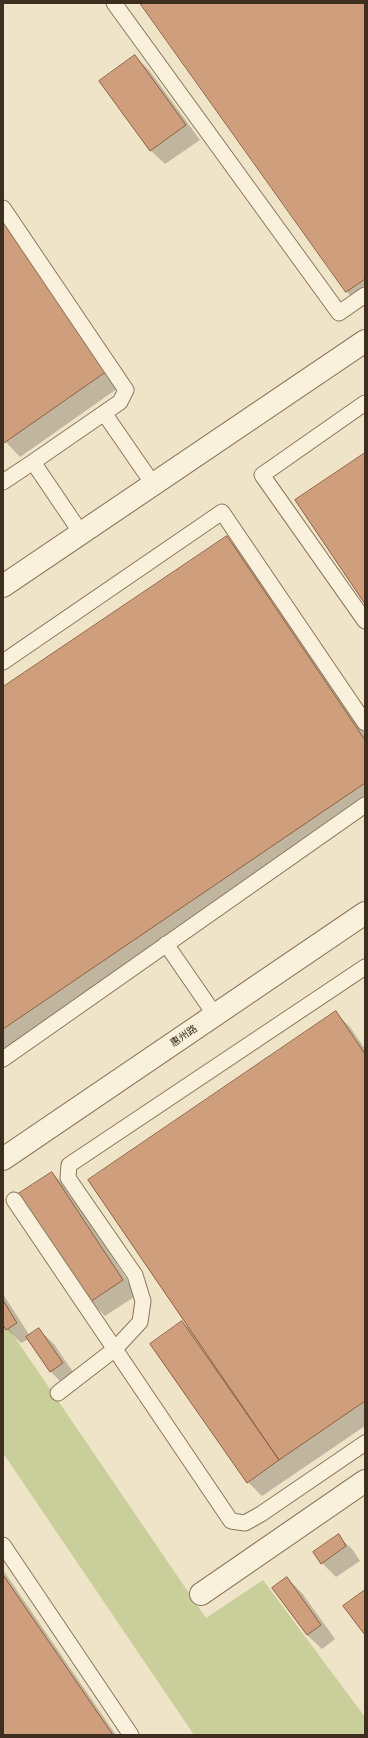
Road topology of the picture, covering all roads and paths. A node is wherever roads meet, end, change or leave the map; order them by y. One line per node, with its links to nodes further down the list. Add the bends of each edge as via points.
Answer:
1 (114, 3): 3 (lane, via 338,314)
2 (3, 208): 6 (lane, via 126,390 120,402)
3 (365, 295)
4 (365, 341): 9 (street)
5 (365, 403): 12 (lane, via 262,475)
6 (104, 413): 7 (lane); 9 (lane)
7 (33, 462): 8 (lane); 10 (lane)
8 (3, 482)
9 (153, 484): 10 (street)
10 (82, 533): 11 (street)
11 (3, 586)
12 (365, 621)
13 (3, 662): 14 (lane, via 222,512)
14 (365, 723)
15 (365, 805): 17 (lane)
16 (365, 913): 19 (street, 惠州路)
17 (166, 944): 19 (lane); 20 (lane)
18 (365, 967): 23 (lane, via 69,1165 68,1178 135,1275 143,1301 140,1322)
19 (215, 1015): 21 (street, 惠州路)
20 (3, 1059)
21 (3, 1159)
22 (14, 1200): 23 (lane)
23 (115, 1349): 24 (lane); 25 (lane, via 230,1521 245,1523 261,1514)
24 (58, 1393)
25 (365, 1443)
26 (365, 1481): 28 (street)
27 (3, 1545): 29 (lane)
28 (201, 1594)
29 (131, 1735)

